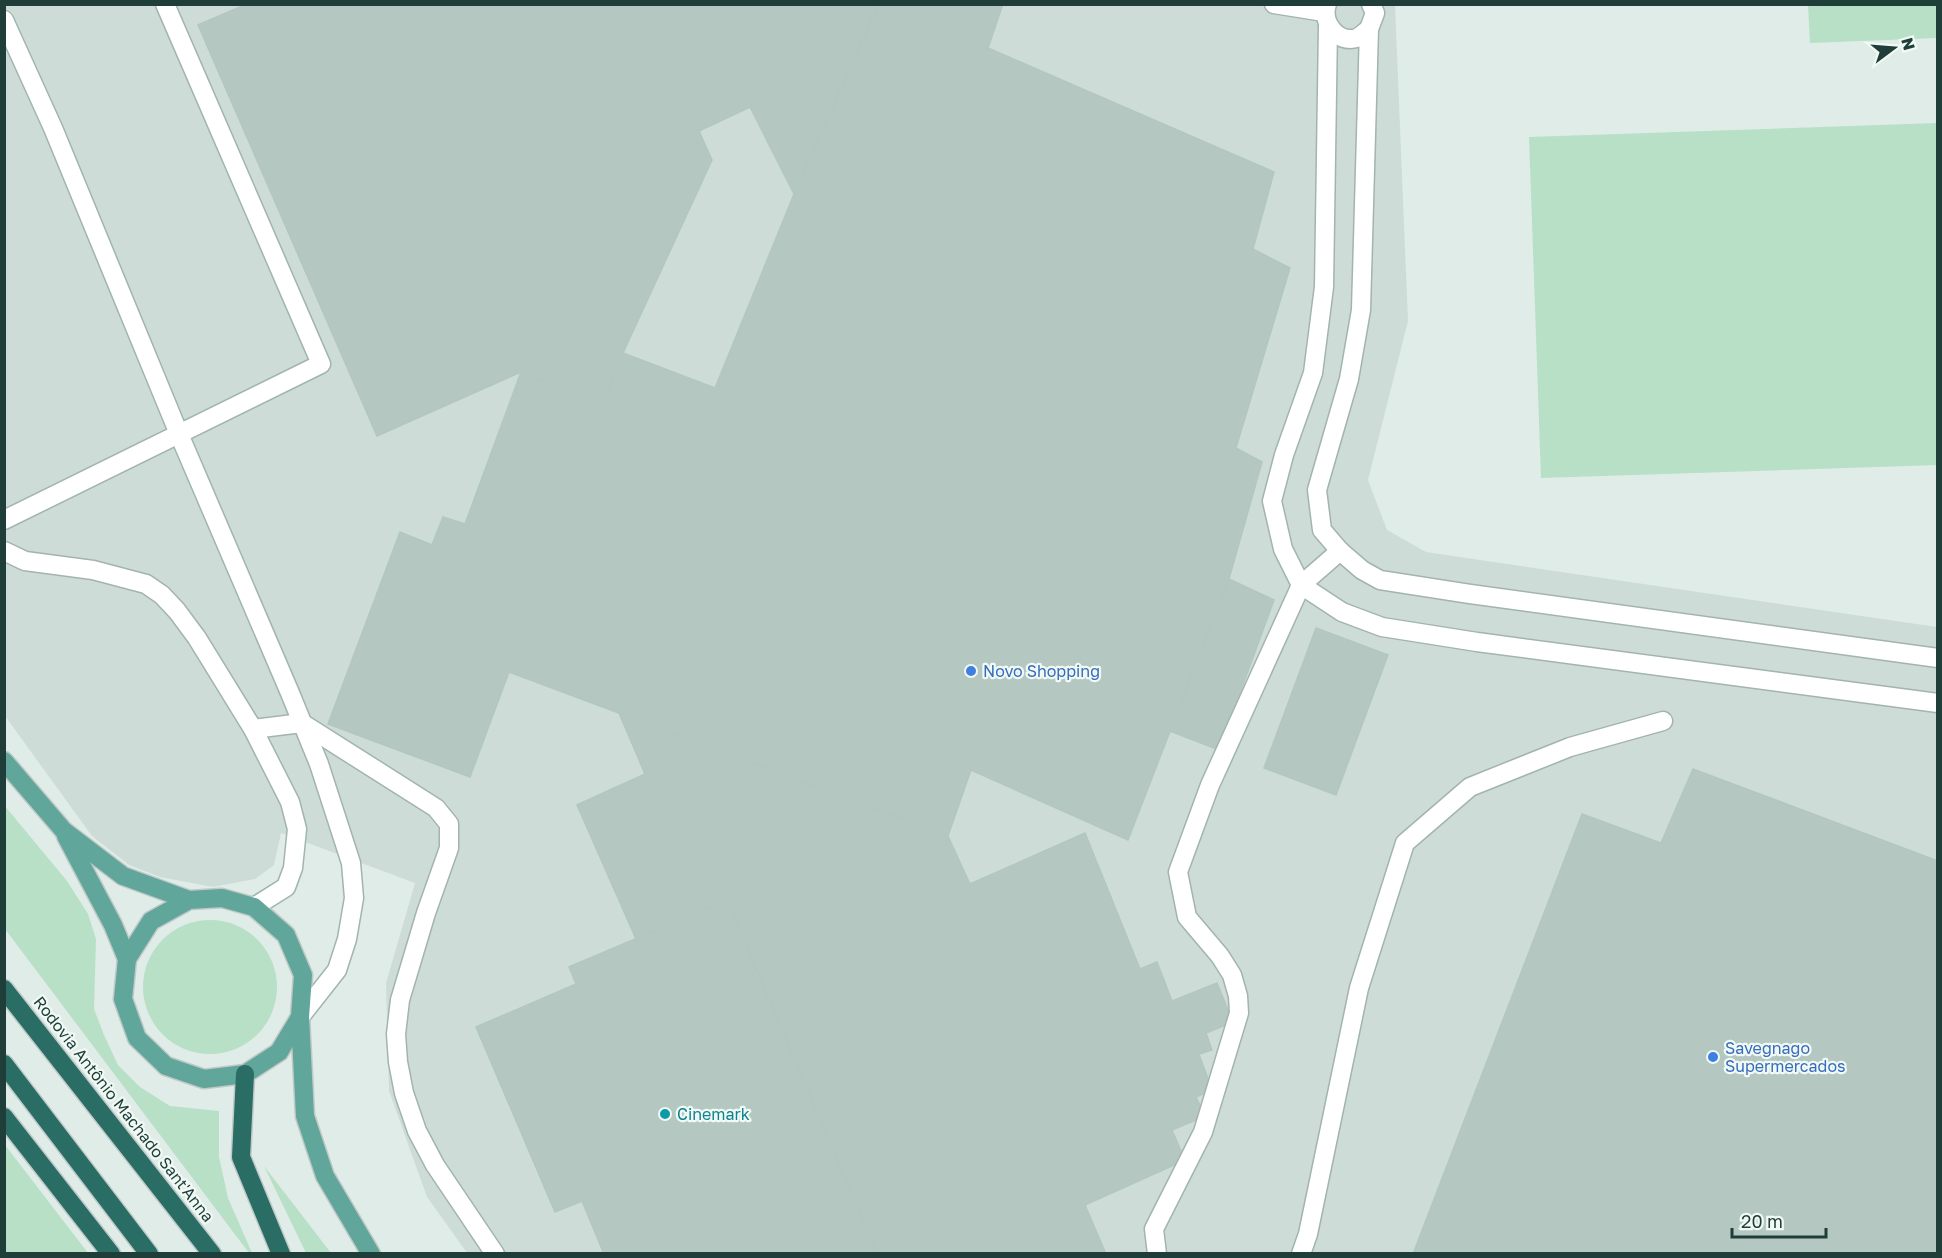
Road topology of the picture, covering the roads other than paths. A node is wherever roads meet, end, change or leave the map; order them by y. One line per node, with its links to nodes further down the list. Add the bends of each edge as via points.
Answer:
1 (165, 4): 7 (lane, via 321,364)
2 (1274, 4): 4 (lane)
3 (1371, 4): 6 (lane, via 1375,13)
4 (1326, 14): 6 (lane, via 1340,37 1356,38); 11 (lane, via 1324,287 1313,373 1272,501 1283,549)
5 (4, 20): 7 (lane, via 53,128)
6 (1369, 29): 10 (lane, via 1361,310 1349,379 1317,490 1322,530)
7 (179, 434): 8 (lane); 15 (lane)
8 (4, 520)
9 (4, 551): 16 (lane, via 25,561 125,578 146,584 162,595 197,638)
10 (1340, 551): 11 (lane); 12 (lane, via 1380,580)
11 (1301, 585): 13 (lane, via 1342,612 1382,627); 33 (lane, via 1210,785 1178,872 1187,917 1232,975 1239,1013 1203,1132 1154,1229)
12 (1938, 658)
13 (1938, 703)
14 (1663, 721): 34 (lane, via 1570,747 1470,787 1405,843 1359,988)
15 (302, 723): 16 (lane); 23 (lane, via 351,863 354,898 337,970); 32 (lane, via 436,808 449,824 449,848 400,1000 398,1062 417,1131)
16 (253, 729): 20 (lane, via 290,802 297,829 293,868 286,887)
17 (4, 760): 18 (main road)
18 (64, 831): 19 (main road, via 123,876); 21 (main road)
19 (189, 900): 20 (main road, via 222,898); 21 (main road, via 151,921)
20 (254, 907): 23 (main road, via 286,935 303,975)
21 (127, 959): 25 (main road, via 123,999 137,1038 166,1066 204,1079)
22 (4, 989): 29 (highway, Rodovia Antônio Machado Sant'Anna)
23 (300, 1017): 25 (main road, via 279,1052); 31 (main road, via 305,1116 325,1176)
24 (4, 1064): 28 (highway)
25 (245, 1074): 30 (highway, via 241,1157)
26 (4, 1117): 27 (highway)
27 (111, 1254)
28 (149, 1254)
29 (212, 1254)
30 (281, 1254)
31 (371, 1254)
32 (495, 1254)
33 (1157, 1254)
34 (1301, 1254)

